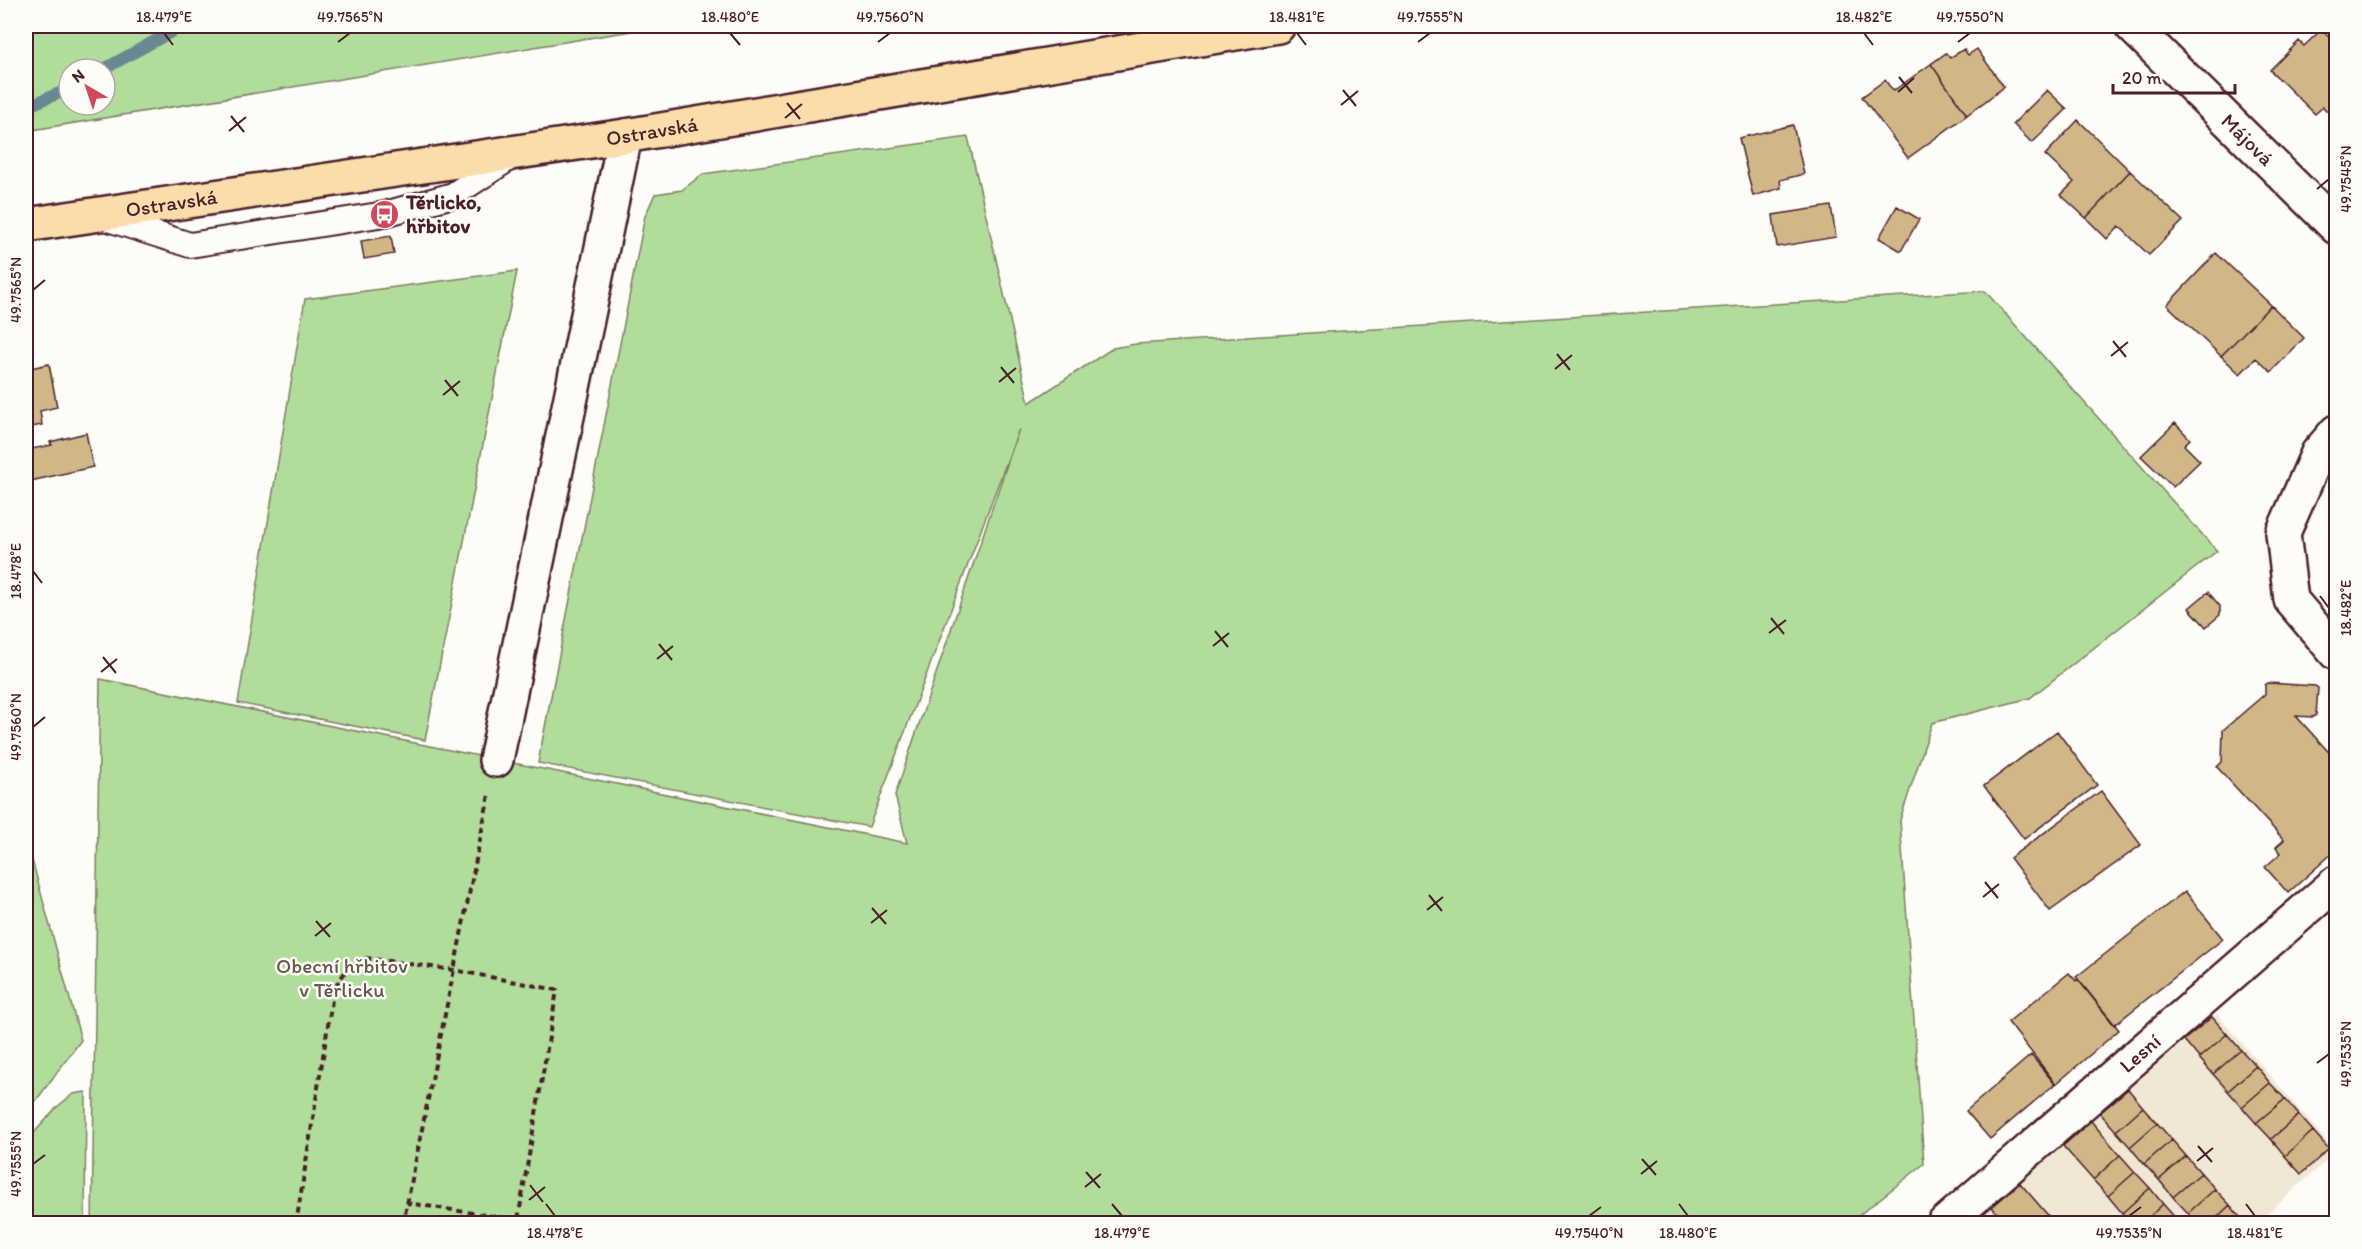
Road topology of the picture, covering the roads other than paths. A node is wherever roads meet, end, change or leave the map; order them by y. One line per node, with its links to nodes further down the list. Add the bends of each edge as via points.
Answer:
1 (1278, 26): 3 (main road, Ostravská)
2 (2132, 26): 7 (street, Májová)
3 (624, 136): 4 (main road, Ostravská); 10 (street)
4 (520, 151): 5 (main road, Ostravská); 5 (lane, via 453,195 385,214 190,245)
5 (94, 215): 6 (main road, Ostravská)
6 (26, 225)
7 (2337, 227)
8 (2337, 432): 9 (street, via 2318,453 2283,533 2291,600)
9 (2337, 652)
10 (496, 760)
11 (2337, 883): 12 (street, Lesní)
12 (1944, 1224)

